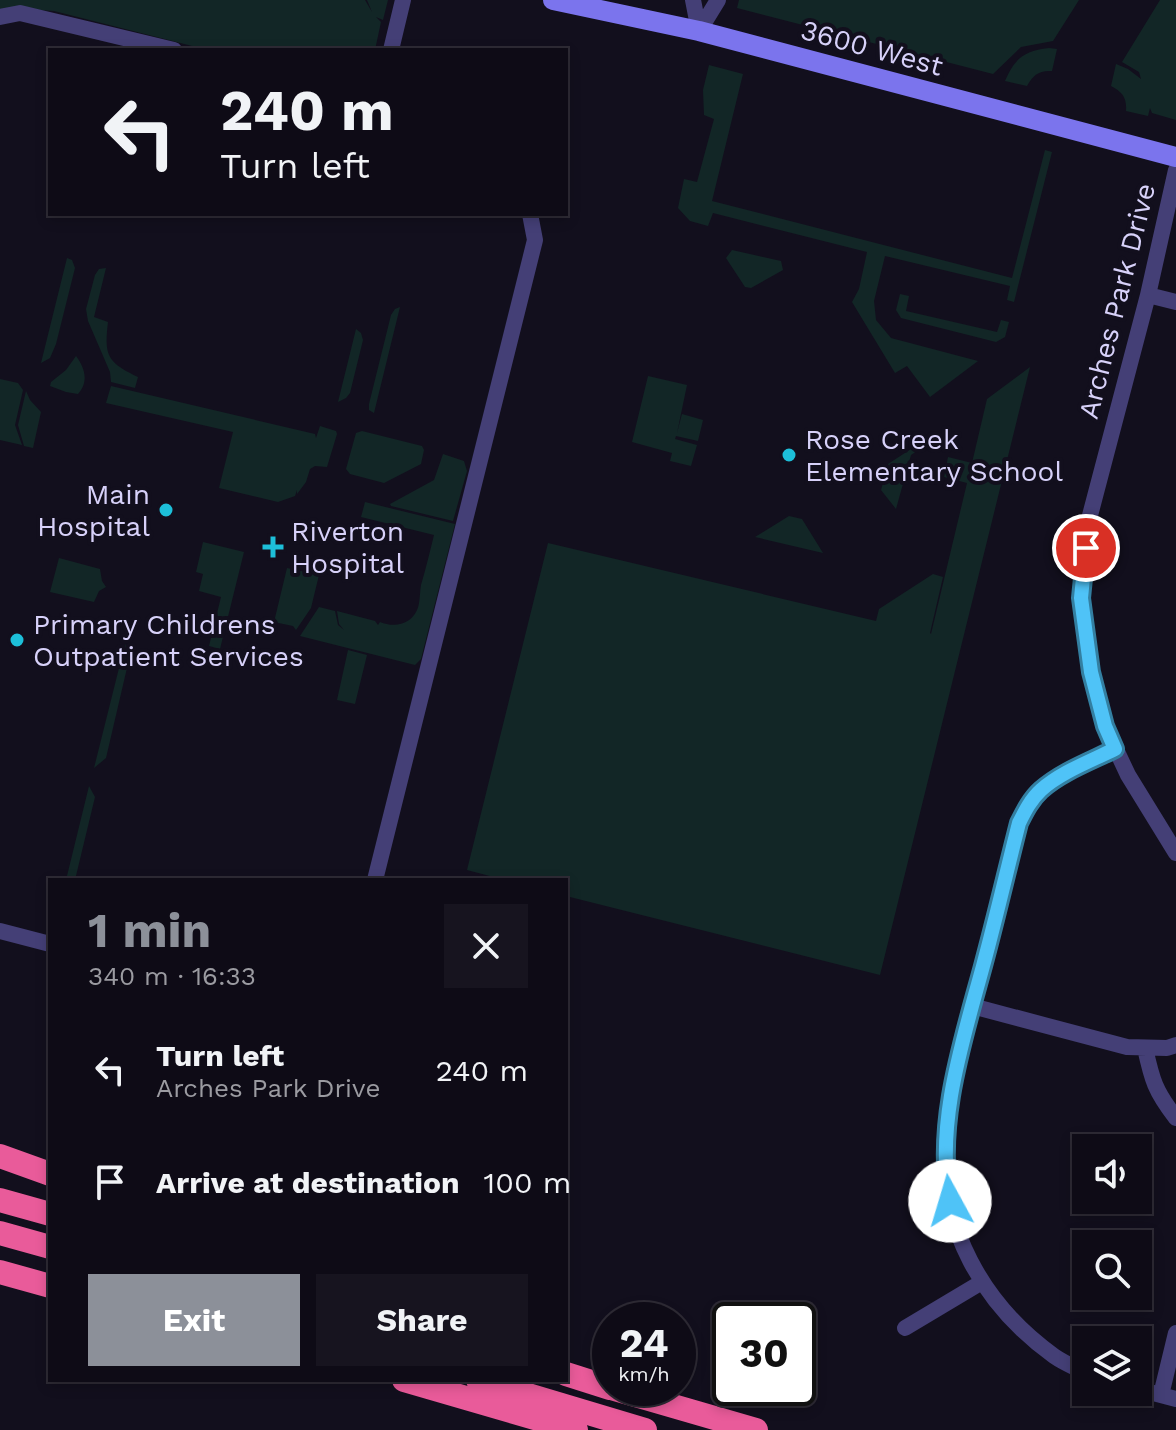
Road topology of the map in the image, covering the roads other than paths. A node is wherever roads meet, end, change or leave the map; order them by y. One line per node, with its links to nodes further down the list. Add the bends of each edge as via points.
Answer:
1 (403, 0): 8 (street)
2 (553, 0): 6 (main road, 3600 West)
3 (693, 0): 6 (street)
4 (718, 0): 6 (street)
5 (0, 17): 7 (street, via 20,13)
6 (699, 31): 9 (main road, 3600 West)
7 (166, 48)
8 (391, 48)
9 (1176, 157)
10 (1176, 170): 12 (street, Arches Park Drive)
11 (530, 216): 16 (street, via 535,240)
12 (1148, 295): 13 (street); 14 (street, Arches Park Drive, via 1088,523 1081,598 1091,672)
13 (1176, 302)
14 (1115, 749): 15 (street, Arches Park Drive); 19 (street, via 1059,778 1028,806 1019,823)
15 (1176, 853)
16 (376, 878)
17 (0, 931): 18 (street)
18 (48, 943)
19 (972, 1006): 21 (street); 30 (street, via 950,1098 945,1179 954,1223)
20 (1176, 1045): 21 (street)
21 (1145, 1048): 22 (street, via 1152,1079)
22 (1176, 1118)
23 (0, 1156): 24 (highway)
24 (48, 1173)
25 (0, 1200): 26 (highway)
26 (48, 1213)
27 (0, 1233): 28 (highway)
28 (48, 1246)
29 (0, 1272): 31 (highway)
30 (982, 1282): 32 (street); 34 (street, via 1018,1324)
31 (48, 1285)
32 (905, 1328)
33 (1176, 1333): 39 (street)
34 (1072, 1365)
35 (568, 1375): 38 (highway)
36 (411, 1382): 41 (highway)
37 (485, 1382): 42 (highway)
38 (592, 1382)
39 (1168, 1397)
40 (673, 1406): 43 (highway)
41 (576, 1430)
42 (645, 1430)
43 (756, 1430)

